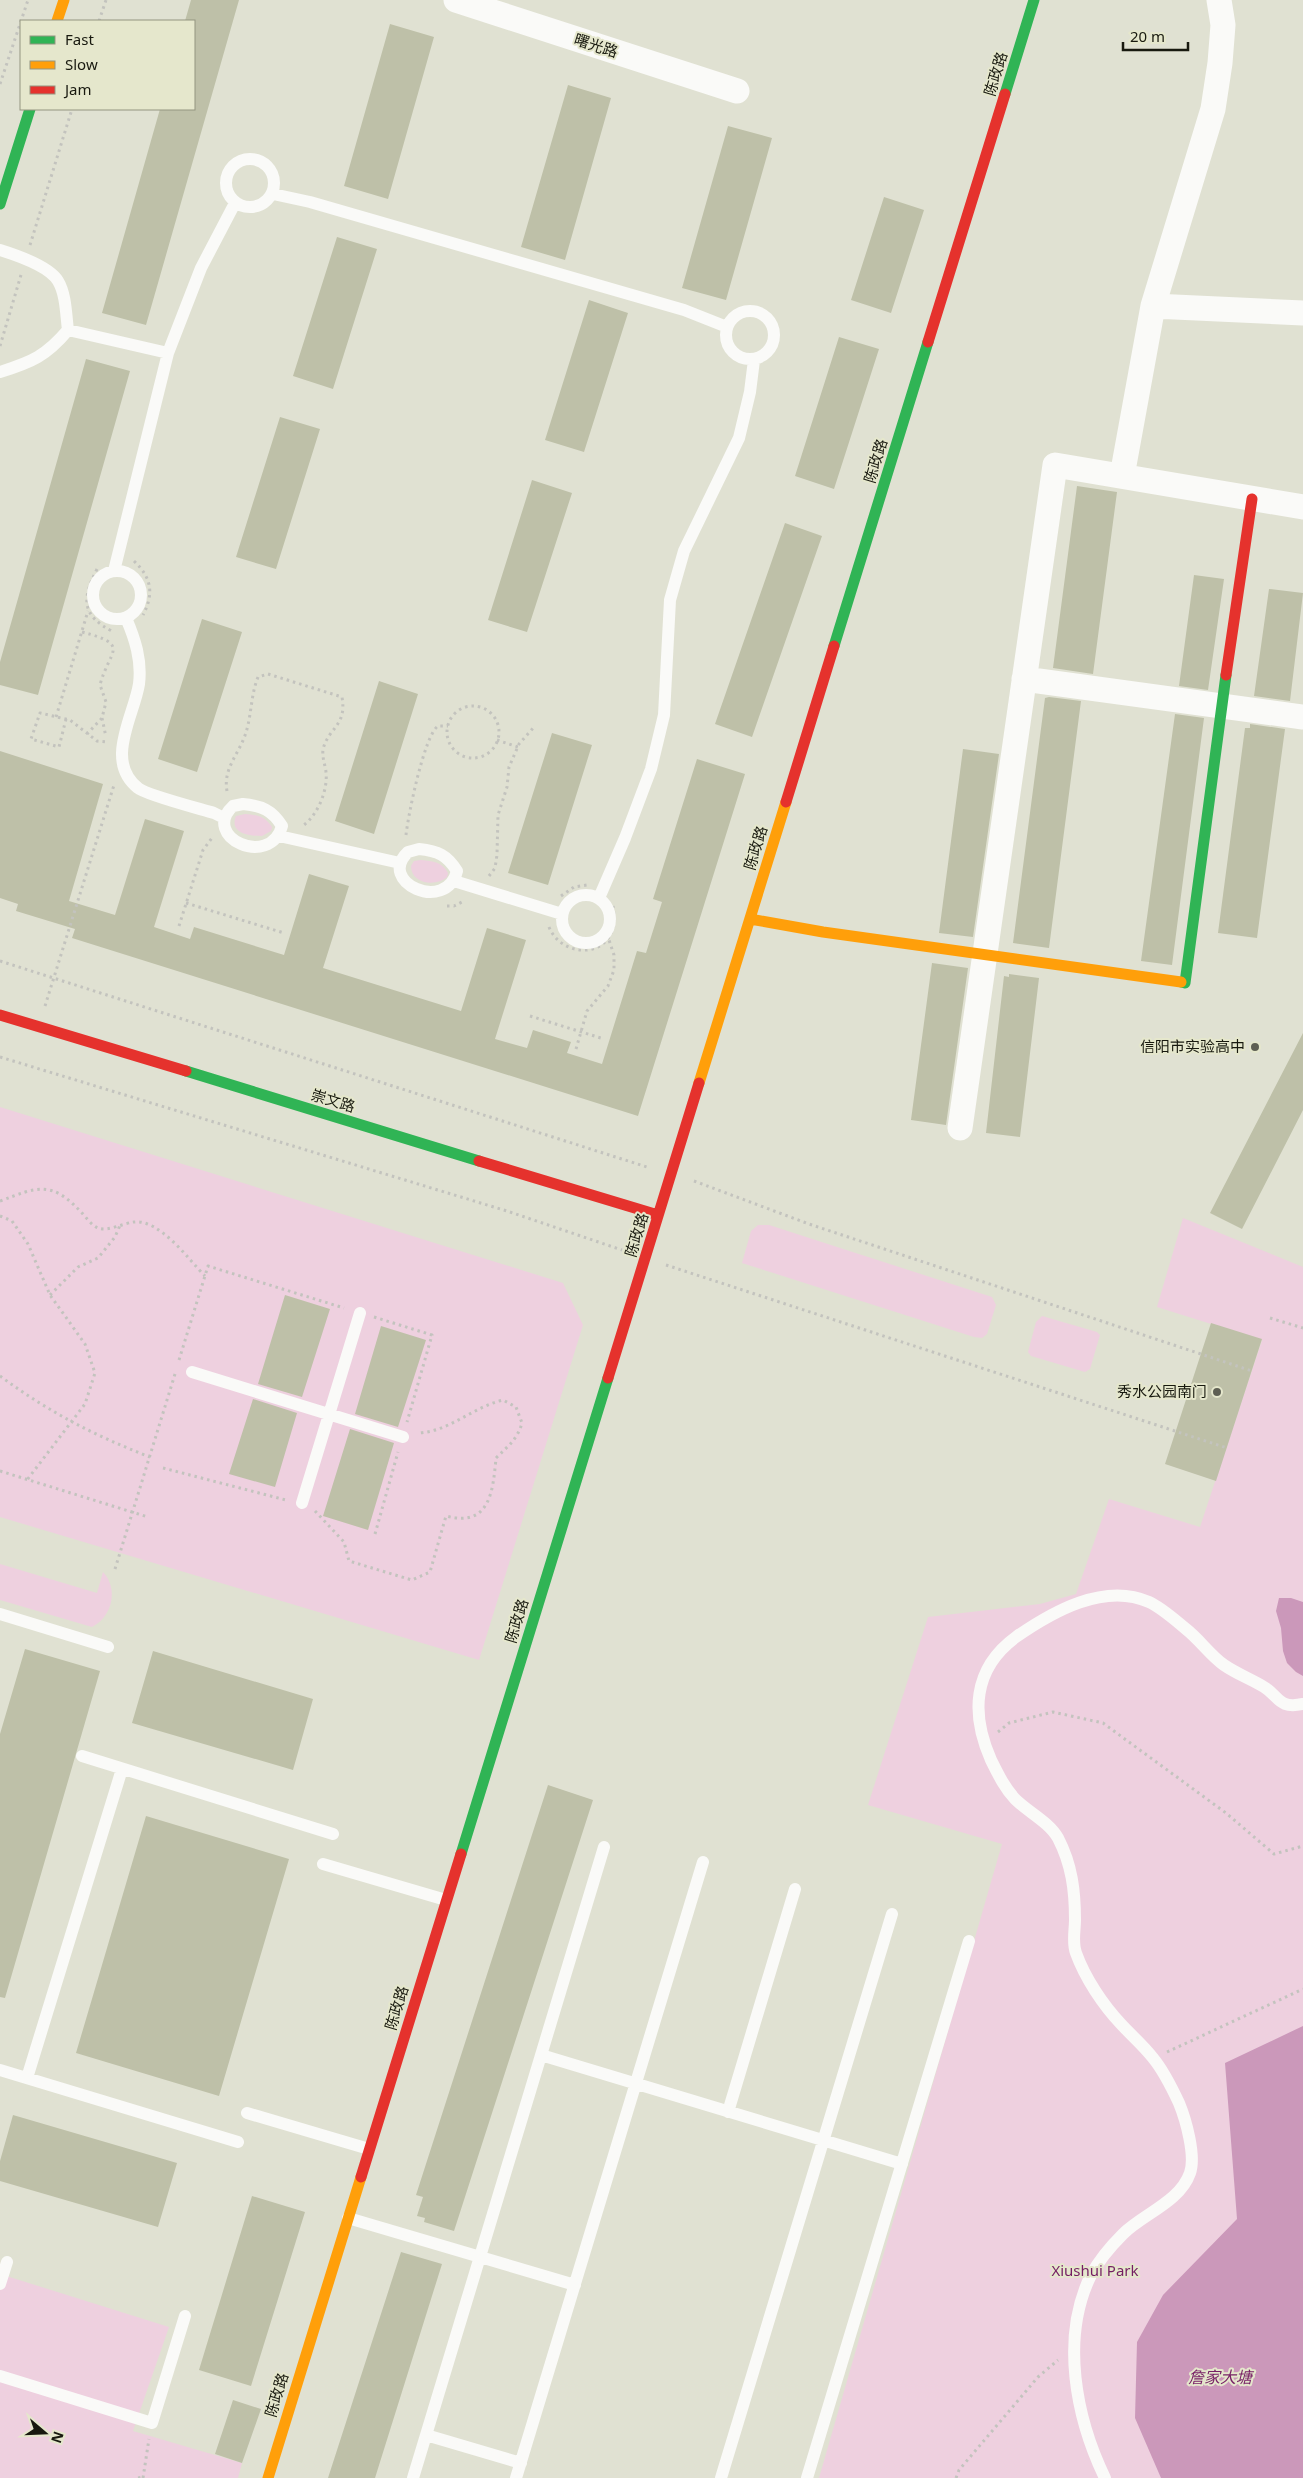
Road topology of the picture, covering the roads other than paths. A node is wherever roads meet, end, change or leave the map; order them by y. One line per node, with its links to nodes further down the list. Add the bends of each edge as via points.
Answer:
1 (64, 0): 5 (street)
2 (456, 0): 6 (street, 曙光路)
3 (1034, 0): 33 (street, 陈政路)
4 (1219, 0): 12 (street, via 1222,25 1220,63 1213,109)
5 (57, 20)
6 (737, 91)
7 (30, 110): 10 (street)
8 (273, 194): 9 (lane, via 255,208); 9 (lane, via 275,182 263,162 252,159 240,161 230,168 226,179 226,191); 14 (lane, via 684,310)
9 (235, 203): 16 (lane, via 201,268)
10 (0, 204)
11 (0, 250): 15 (lane, via 25,258 58,280)
12 (1153, 306): 13 (street); 19 (street)
13 (1303, 312)
14 (727, 327): 17 (lane, via 726,342 732,353 742,359); 17 (lane, via 739,313 751,310 771,322 772,345 765,355)
15 (68, 330): 16 (lane); 18 (lane, via 51,350 26,364)
16 (168, 352): 22 (lane)
17 (754, 360): 31 (lane, via 739,438 684,551 670,600 664,715 651,769)
18 (0, 372)
19 (1122, 476): 20 (street); 24 (street, via 1055,465)
20 (1252, 499): 21 (street); 25 (street)
21 (1303, 507)
22 (114, 571): 23 (lane, via 130,574 142,593 140,605); 23 (lane, via 107,572 98,580 93,590 94,602 100,613 110,619)
23 (126, 618): 27 (lane, via 136,640 140,664 139,685 122,742 128,774 138,789)
24 (1024, 679): 25 (street); 34 (street)
25 (1221, 706): 26 (street); 34 (street, via 1185,984)
26 (1303, 717)
27 (222, 817): 28 (lane, via 228,836 235,842 263,846); 28 (lane, via 232,806 244,804 264,808 274,813 282,826)
28 (279, 836): 29 (lane)
29 (400, 863): 30 (lane, via 404,881 411,887 438,892); 30 (lane, via 408,852 419,849 439,853 449,858 457,871)
30 (454, 881): 32 (lane)
31 (599, 898): 32 (lane, via 588,894 576,896 566,904); 32 (lane, via 607,906 611,918 609,929 590,944 568,937 562,926)
32 (562, 914)
33 (750, 920): 34 (street); 37 (street, 陈政路)
34 (985, 954): 36 (street)
35 (0, 1015): 37 (street, 崇文路)
36 (960, 1128)
37 (658, 1215): 53 (street, 陈政路)
38 (360, 1313): 40 (lane)
39 (192, 1372): 40 (lane)
40 (329, 1414): 41 (lane); 42 (lane)
41 (409, 1435)
42 (302, 1503)
43 (0, 1614): 44 (lane)
44 (108, 1647)
45 (1303, 1704): 80 (lane, via 1296,1706 1276,1700 1267,1689 1222,1663 1189,1632 1150,1603 1129,1597 1086,1598 1015,1638 989,1668 977,1698 984,1744 1005,1787 1033,1815 1053,1829 1060,1841 1073,1875 1076,1952 1097,1993 1118,2021 1154,2058 1178,2102 1191,2151 1191,2172 1179,2190 1124,2233 1092,2272 1079,2304 1074,2347 1080,2401)
46 (82, 1756): 47 (lane)
47 (122, 1769): 48 (lane); 58 (lane)
48 (333, 1834)
49 (604, 1847): 56 (lane)
50 (702, 1862): 59 (lane)
51 (323, 1864): 53 (lane)
52 (795, 1889): 60 (lane)
53 (446, 1900): 64 (street, 陈政路)
54 (892, 1914): 62 (lane)
55 (969, 1941): 65 (lane)
56 (541, 2056): 59 (lane); 67 (lane)
57 (0, 2070): 58 (lane)
58 (27, 2078): 63 (lane)
59 (636, 2084): 60 (lane); 70 (lane)
60 (728, 2112): 62 (lane)
61 (247, 2113): 64 (lane)
62 (823, 2141): 65 (lane); 78 (lane)
63 (238, 2142)
64 (369, 2150): 66 (street, 陈政路)
65 (902, 2164): 79 (lane)
66 (348, 2218): 67 (lane); 75 (street, 陈政路)
67 (480, 2256): 70 (lane); 73 (lane)
68 (7, 2262): 69 (lane)
69 (0, 2284)
70 (575, 2284): 74 (lane)
71 (185, 2316): 72 (lane, via 152,2423)
72 (0, 2376)
73 (426, 2435): 74 (lane); 76 (lane)
74 (521, 2463): 77 (lane)
75 (268, 2478)
76 (413, 2478)
77 (516, 2478)
78 (721, 2478)
79 (807, 2478)
80 (1105, 2478)

